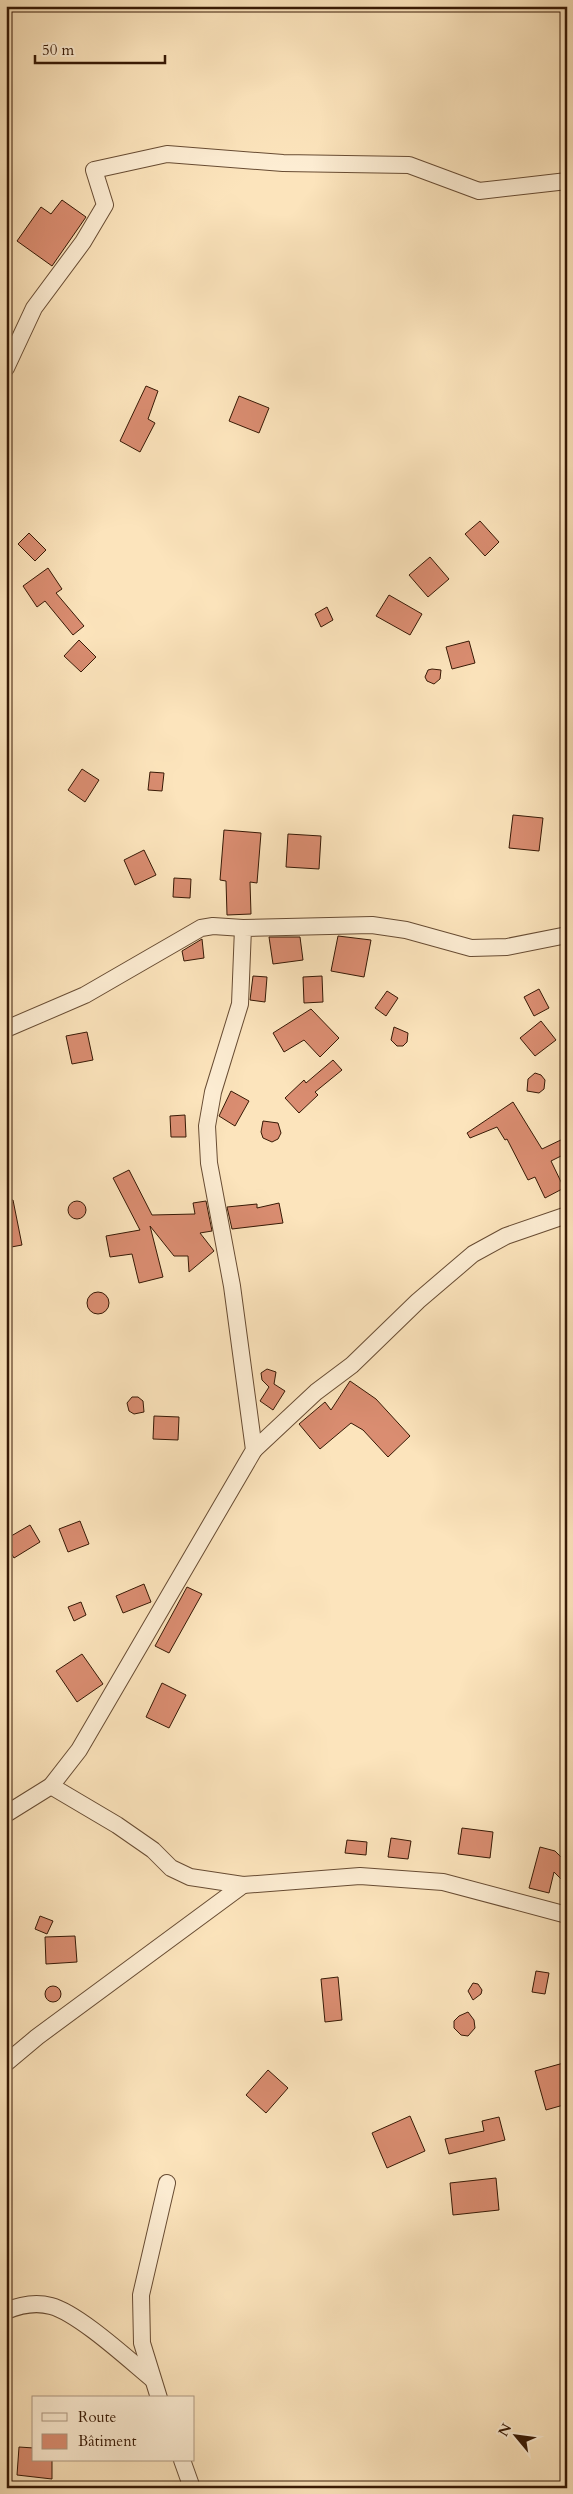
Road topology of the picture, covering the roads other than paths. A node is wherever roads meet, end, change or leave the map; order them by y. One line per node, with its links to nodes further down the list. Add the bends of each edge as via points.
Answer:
1 (567, 181): 2 (street, via 479,191 409,165 283,163 167,154 94,170 105,205 83,242 34,308)
2 (6, 368)
3 (242, 928): 4 (street, via 372,925 406,930 471,948 507,947); 5 (street, via 201,928 85,994); 7 (street, via 240,1004 213,1092 207,1126 209,1163 232,1286)
4 (567, 935)
5 (6, 1029)
6 (567, 1215): 7 (street, via 506,1236 473,1254)
7 (254, 1450): 8 (street, via 79,1750)
8 (51, 1786): 9 (street); 10 (street, via 117,1825 178,1871 190,1877)
9 (6, 1814)
10 (243, 1885): 11 (street, via 360,1876 443,1882); 12 (street)
11 (567, 1916)
12 (6, 2063)
13 (166, 2183): 15 (street, via 141,2295 142,2343)
14 (6, 2311): 15 (street, via 36,2303 52,2306 94,2333)
15 (151, 2378): 16 (street)
16 (158, 2396)
17 (183, 2462): 18 (street)
18 (192, 2488)

